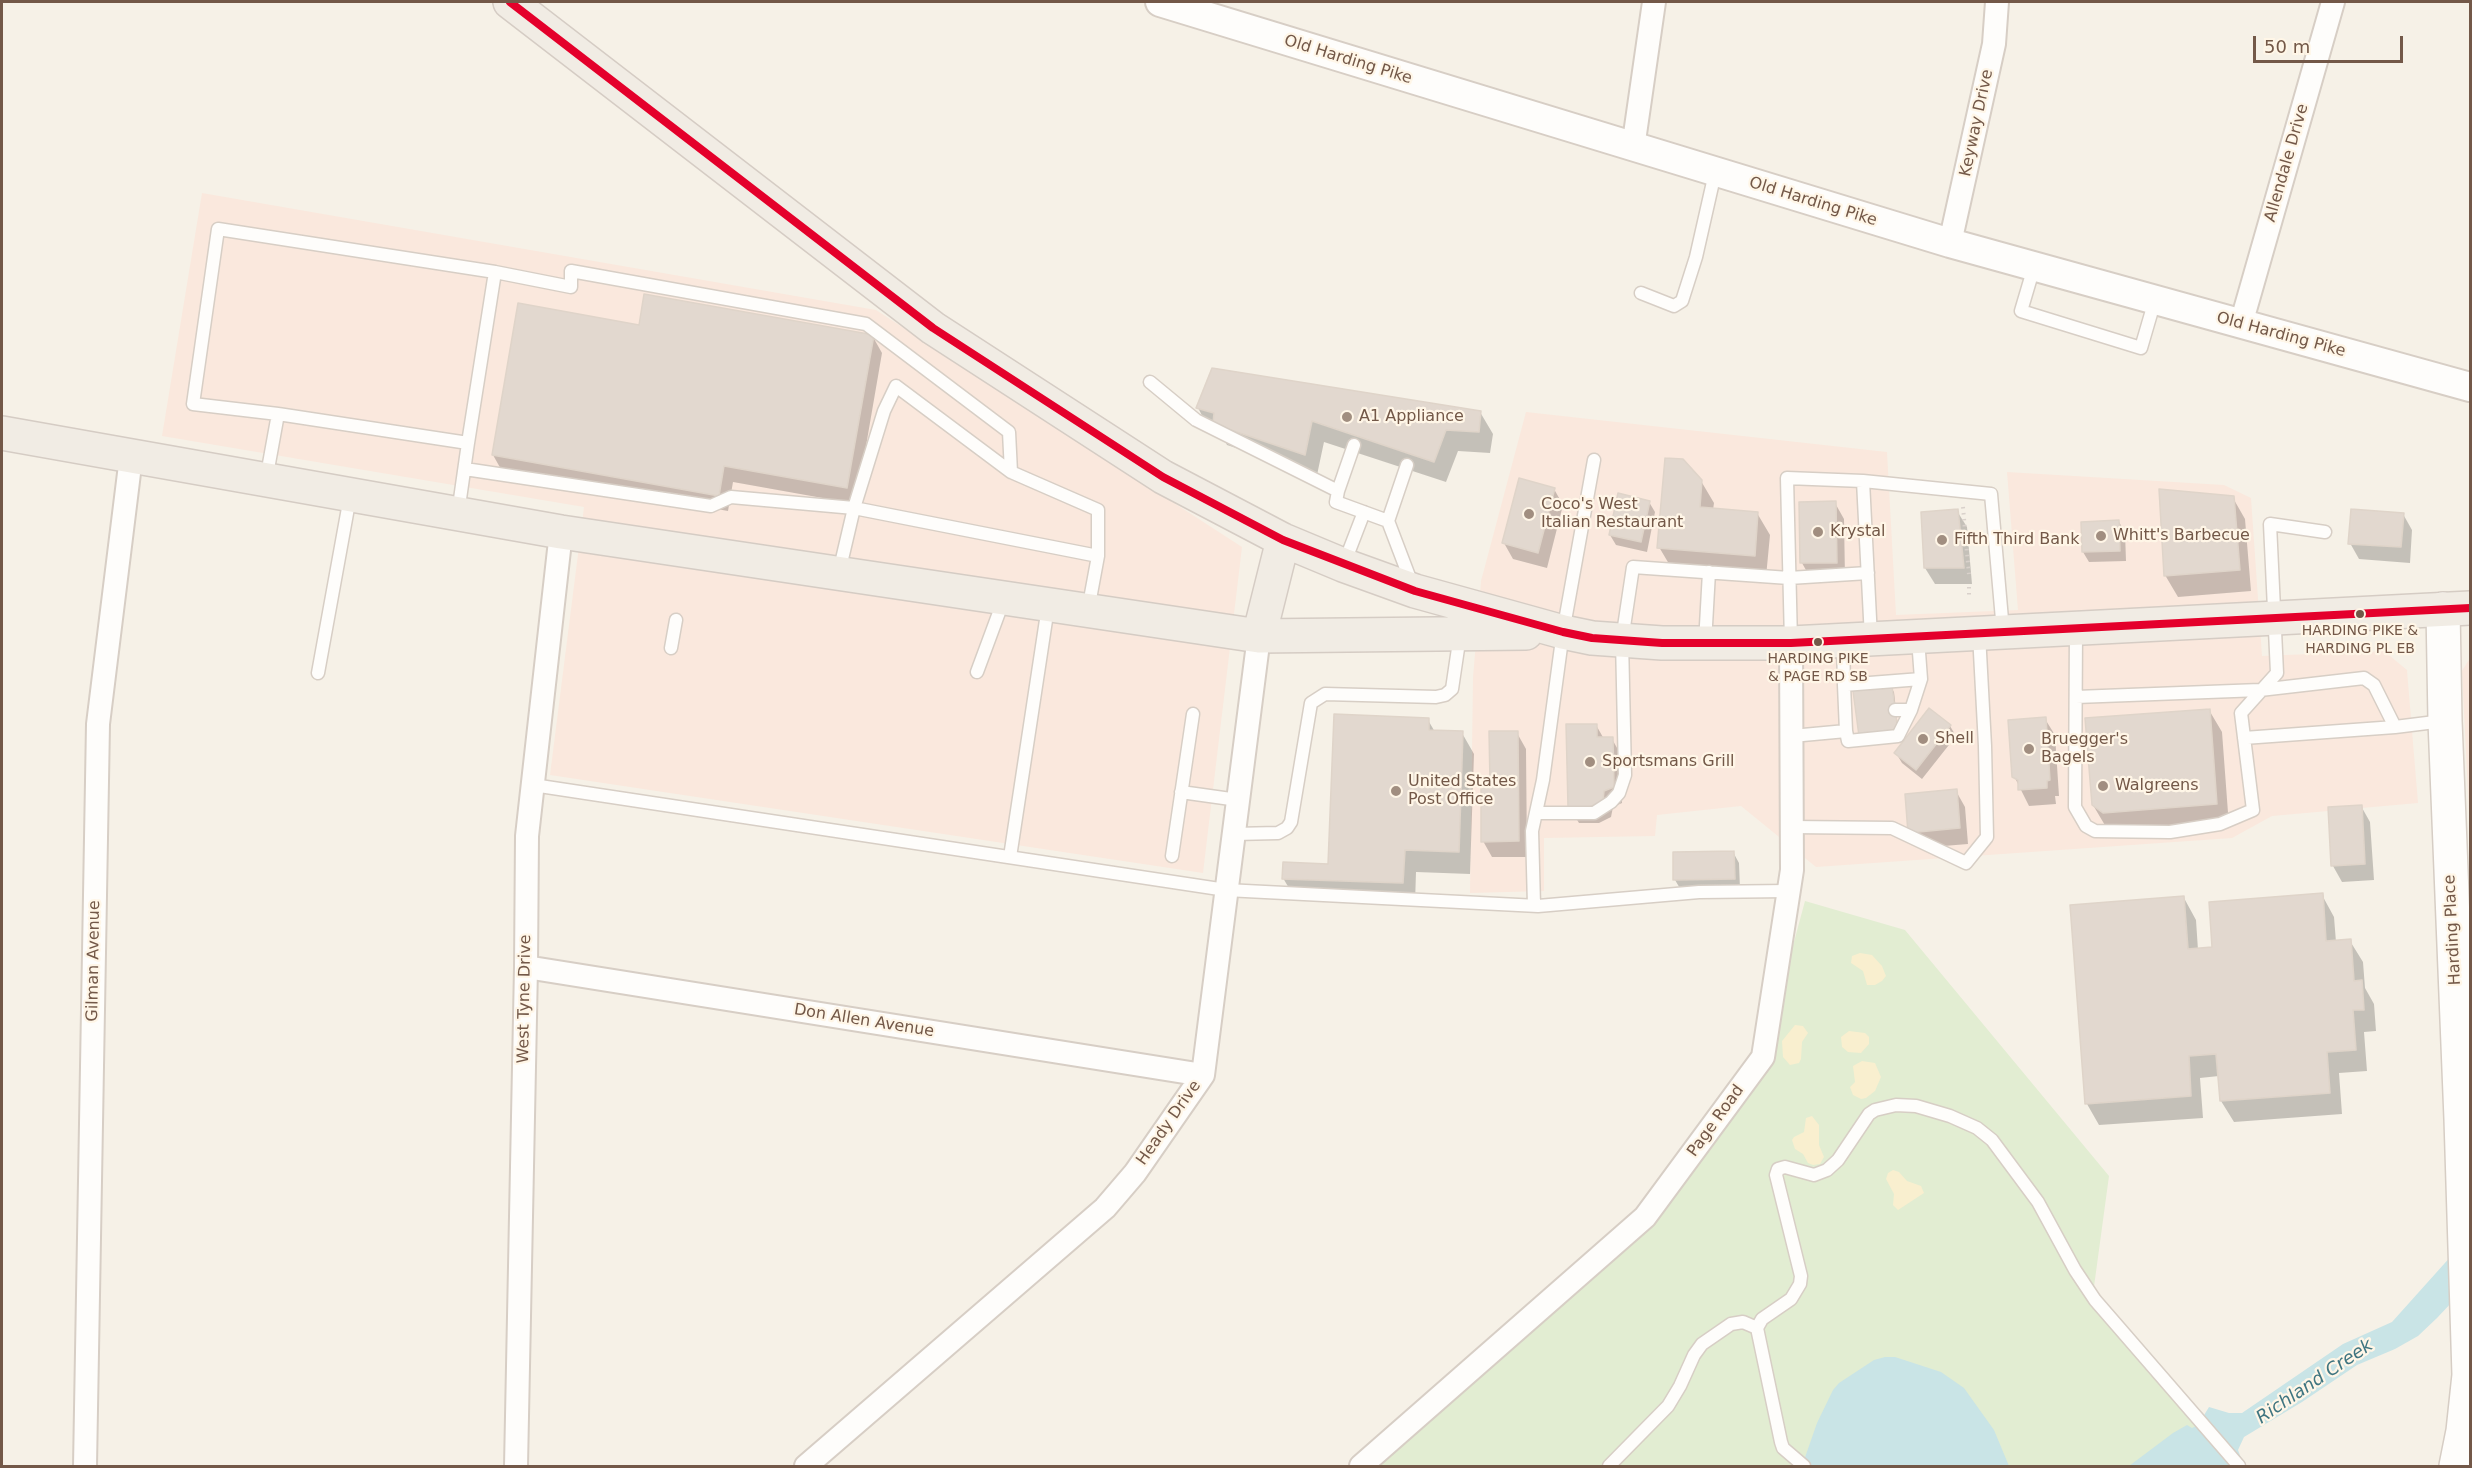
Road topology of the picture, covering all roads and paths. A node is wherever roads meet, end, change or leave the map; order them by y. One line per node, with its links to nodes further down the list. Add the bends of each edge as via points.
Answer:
1 (510, 2): 36 (main road, via 933,328 1163,477)
2 (1160, 2): 6 (street, Old Harding Pike)
3 (1654, 2): 6 (street)
4 (1997, 2): 8 (street, Keyway Drive, via 1994,44)
5 (2333, 2): 13 (street, Allendale Drive)
6 (1633, 148): 7 (street, Old Harding Pike)
7 (1715, 173): 8 (street, Old Harding Pike); 11 (lane, via 1682,301 1674,306)
8 (1950, 243): 9 (street, Old Harding Pike)
9 (2034, 267): 12 (street, Old Harding Pike); 12 (lane, via 2021,310 2141,348)
10 (495, 272): 16 (lane, via 218,228 193,404); 18 (lane); 24 (lane, via 571,287 571,271 866,324 1009,432)
11 (1641, 293)
12 (2155, 300): 13 (street, Old Harding Pike)
13 (2241, 324): 15 (street, Old Harding Pike)
14 (1150, 382): 27 (lane, via 1197,420)
15 (2470, 387)
16 (278, 414): 18 (lane); 25 (lane)
17 (2, 433): 20 (main road)
18 (468, 443): 23 (lane)
19 (1354, 445): 27 (lane)
20 (131, 457): 25 (main road); 94 (street, Gilman Avenue, via 98,724)
21 (1594, 460): 54 (lane)
22 (1407, 465): 33 (lane)
23 (465, 469): 30 (lane, via 711,506 731,497); 32 (lane)
24 (1011, 472): 30 (lane, via 896,386 884,411); 37 (lane, via 1098,510)
25 (265, 481): 28 (main road)
26 (1863, 482): 41 (lane); 43 (lane, via 1787,478); 55 (lane, via 1991,494)
27 (1338, 491): 31 (lane, via 1336,502)
28 (350, 496): 32 (main road); 65 (lane)
29 (1963, 507): 42 (path)
30 (854, 508): 37 (lane); 40 (lane)
31 (1364, 512): 33 (lane); 38 (lane)
32 (458, 514): 34 (main road)
33 (1388, 521): 45 (lane)
34 (561, 532): 40 (main road); 78 (street, West Tyne Drive)
35 (2325, 532): 51 (lane, via 2270,524)
36 (1283, 540): 38 (main road); 57 (main road)
37 (1098, 556): 50 (lane)
38 (1343, 565): 45 (main road)
39 (1709, 572): 43 (lane); 60 (lane, via 1633,567); 61 (lane)
40 (839, 573): 47 (main road)
41 (1868, 573): 43 (lane); 59 (lane)
42 (1969, 574)
43 (1789, 578): 62 (lane)
44 (1969, 587): 46 (path)
45 (1414, 591): 54 (main road)
46 (1969, 596)
47 (1004, 598): 48 (main road); 64 (lane)
48 (1049, 605): 50 (main road); 85 (lane)
49 (2457, 608): 51 (main road); 73 (main road, Harding Place)
50 (1088, 610): 57 (main road)
51 (2272, 617): 53 (main road); 68 (lane, via 2277,673)
52 (676, 620): 63 (lane)
53 (2076, 627): 55 (main road); 69 (lane)
54 (1563, 632): 56 (main road); 60 (main road); 81 (lane, via 1544,780)
55 (1991, 632): 58 (main road); 82 (lane, via 1985,746 1987,837 1966,863 1892,828)
56 (1460, 633): 57 (main road); 83 (lane, via 1452,689 1445,695 1325,694 1311,703 1292,822 1278,833)
57 (1259, 636): 80 (street, Heady Drive)
58 (1918, 636): 59 (main road); 66 (lane)
59 (1857, 639): 62 (main road); 67 (lane)
60 (1622, 640): 61 (main road); 81 (lane, via 1625,775 1619,793 1594,813)
61 (1706, 643): 62 (main road)
62 (1791, 643): 76 (street, Page Road)
63 (671, 648)
64 (977, 672)
65 (318, 673)
66 (1921, 679): 67 (lane); 71 (lane)
67 (1844, 684): 75 (lane, via 1851,714)
68 (2260, 690): 69 (lane); 74 (lane, via 2364,678 2374,685); 77 (lane, via 2241,713)
69 (2076, 697): 77 (lane, via 2075,807 2086,825 2095,831 2170,832 2220,824 2253,810)
70 (1895, 710): 71 (lane)
71 (1911, 710): 75 (lane, via 1898,736 1848,741)
72 (1192, 714): 79 (lane)
73 (2445, 721): 74 (lane); 91 (main road, Harding Place, via 2460,894)
74 (2395, 727): 77 (lane)
75 (1846, 731): 76 (lane)
76 (1792, 736): 82 (street, Page Road)
77 (2244, 738)
78 (532, 785): 85 (lane); 89 (street, West Tyne Drive, via 527,836)
79 (1181, 792): 80 (lane); 84 (lane)
80 (1238, 800): 83 (street, Heady Drive)
81 (1536, 813): 88 (lane, via 1532,831)
82 (1792, 827): 87 (street, Page Road)
83 (1234, 834): 86 (street, Heady Drive)
84 (1172, 856)
85 (1010, 858): 86 (lane)
86 (1227, 890): 88 (lane); 90 (street, Heady Drive)
87 (1789, 891): 88 (lane, via 1699,892); 97 (street, Page Road, via 1763,1057 1652,1208)
88 (1534, 905)
89 (526, 967): 90 (street, Don Allen Avenue); 95 (street, West Tyne Drive)
90 (1203, 1075): 96 (street, Heady Drive, via 1135,1173 1105,1208)
91 (2465, 1081): 92 (main road, Harding Place)
92 (2468, 1296): 101 (main road, Harding Place, via 2469,1375)
93 (1757, 1328): 98 (lane, via 1743,1322 1731,1324 1702,1344 1668,1406); 99 (lane, via 1781,1442); 100 (lane, via 1762,1319 1791,1299 1800,1284 1776,1183 1778,1169 1821,1173 1838,1160 1875,1110 1916,1106 1960,1119 1992,1140 2038,1202 2095,1300)
94 (85, 1467)
95 (516, 1467)
96 (806, 1467)
97 (1361, 1467)
98 (1609, 1467)
99 (1804, 1467)
100 (2239, 1467)
101 (2456, 1467)

